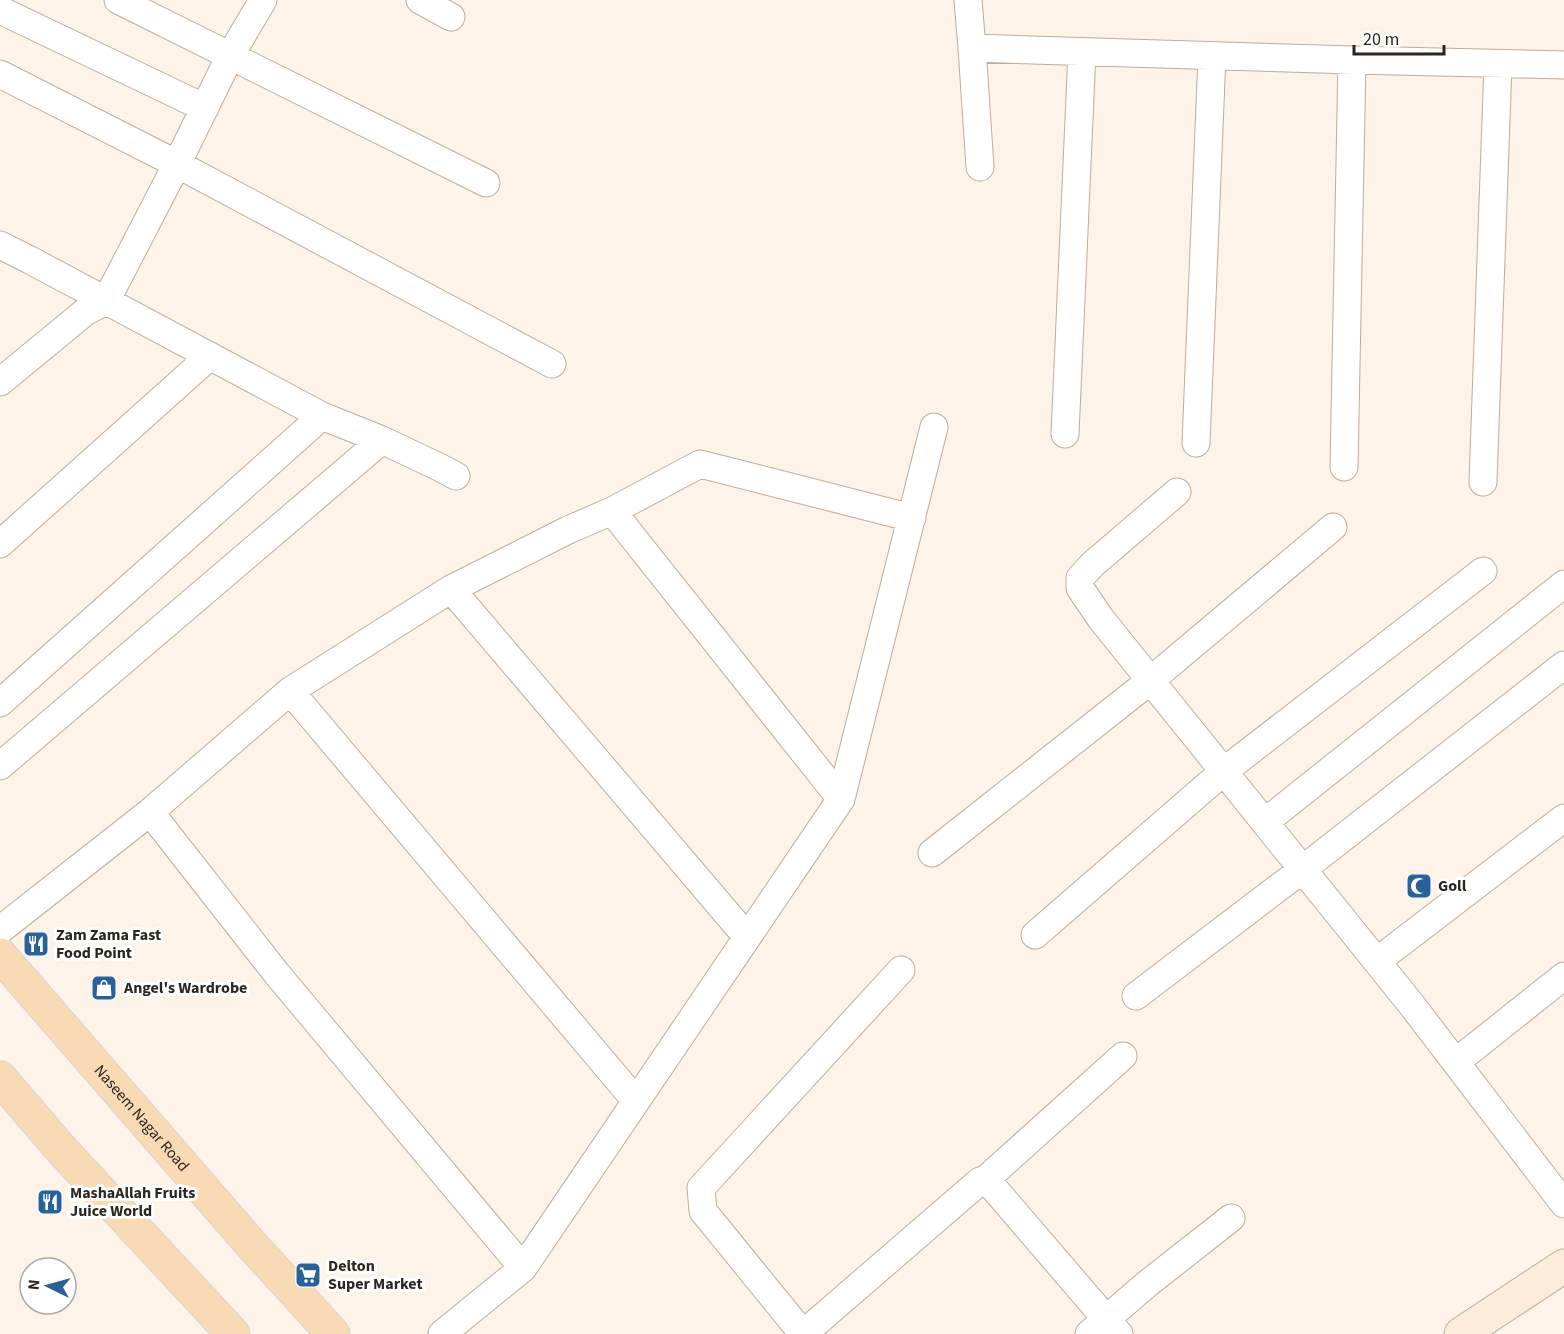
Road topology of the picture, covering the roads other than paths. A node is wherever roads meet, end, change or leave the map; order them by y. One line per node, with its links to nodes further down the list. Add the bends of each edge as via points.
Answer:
1 (118, 0): 9 (street)
2 (262, 0): 9 (street)
3 (420, 0): 6 (street)
4 (968, 0): 7 (street)
5 (0, 10): 15 (street)
6 (451, 16)
7 (972, 48): 8 (street); 17 (street)
8 (1082, 52): 10 (street); 26 (street)
9 (230, 56): 15 (street); 18 (street)
10 (1212, 56): 11 (street); 28 (street)
11 (1352, 60): 12 (street); 29 (street)
12 (1498, 64): 13 (street); 31 (street)
13 (1564, 65)
14 (0, 74): 16 (street)
15 (205, 108): 16 (street)
16 (177, 164): 20 (street); 22 (street)
17 (980, 167)
18 (486, 183)
19 (0, 245): 20 (street)
20 (106, 301): 21 (street); 23 (street, via 85,312)
21 (210, 356): 24 (street); 36 (street)
22 (552, 364)
23 (0, 382)
24 (322, 416): 27 (street); 42 (street)
25 (934, 427): 34 (street)
26 (1065, 434)
27 (381, 440): 30 (street); 44 (street)
28 (1196, 443)
29 (1344, 467)
30 (456, 476)
31 (1483, 482)
32 (1177, 492): 41 (street, via 1080,578 1080,588 1101,619)
33 (612, 511): 34 (street, via 700,464); 39 (street); 46 (street)
34 (912, 518): 46 (street)
35 (1333, 527): 41 (street)
36 (0, 544)
37 (1483, 571): 45 (street)
38 (1564, 584): 49 (street)
39 (451, 589): 43 (street); 54 (street)
40 (1564, 665): 51 (street)
41 (1151, 680): 45 (street); 50 (street)
42 (4, 691)
43 (290, 692): 47 (street); 63 (street)
44 (0, 766)
45 (1224, 771): 49 (street); 53 (street)
46 (841, 799): 54 (street)
47 (150, 812): 52 (street); 68 (street, via 277,974)
48 (1564, 818): 56 (street)
49 (1265, 822): 51 (street)
50 (932, 853)
51 (1303, 869): 56 (street); 59 (street)
52 (0, 930)
53 (1035, 935)
54 (747, 938): 63 (street)
55 (0, 955): 71 (main road, Naseem Nagar Road)
56 (1377, 961): 61 (street)
57 (901, 970): 73 (street, via 701,1188 703,1211)
58 (1564, 976): 61 (street)
59 (1137, 996)
60 (1123, 1056): 64 (street)
61 (1456, 1062): 65 (street)
62 (0, 1077): 70 (main road)
63 (636, 1101): 68 (street)
64 (986, 1179): 69 (street); 73 (street)
65 (1564, 1204)
66 (1231, 1218): 69 (street, via 1147,1284)
67 (1564, 1266): 74 (street)
68 (523, 1268): 72 (street)
69 (1105, 1329)
70 (224, 1330)
71 (333, 1334)
72 (442, 1334)
73 (803, 1334)
74 (1461, 1334)

